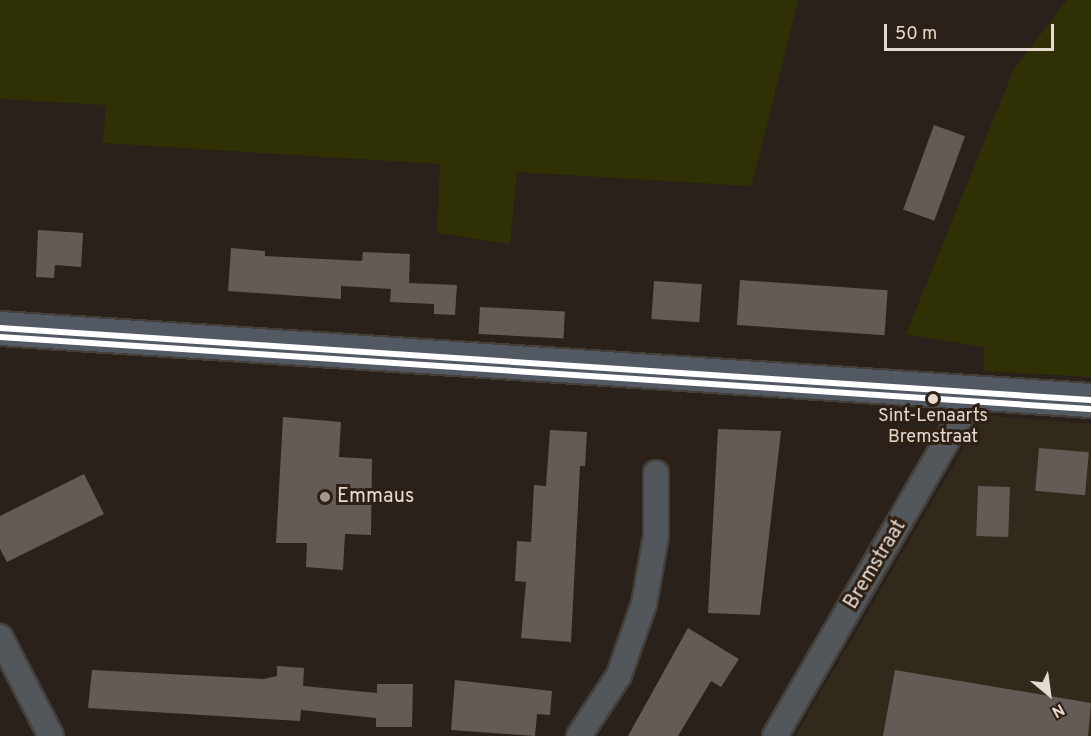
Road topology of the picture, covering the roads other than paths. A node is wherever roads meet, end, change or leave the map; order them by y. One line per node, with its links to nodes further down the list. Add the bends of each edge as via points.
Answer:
1 (0, 328): 2 (main road)
2 (975, 392): 3 (main road); 8 (street, Bremstraat)
3 (1091, 400)
4 (656, 473): 7 (street, via 656,536 644,604 619,675)
5 (0, 637): 6 (street)
6 (51, 736)
7 (579, 736)
8 (775, 736)

